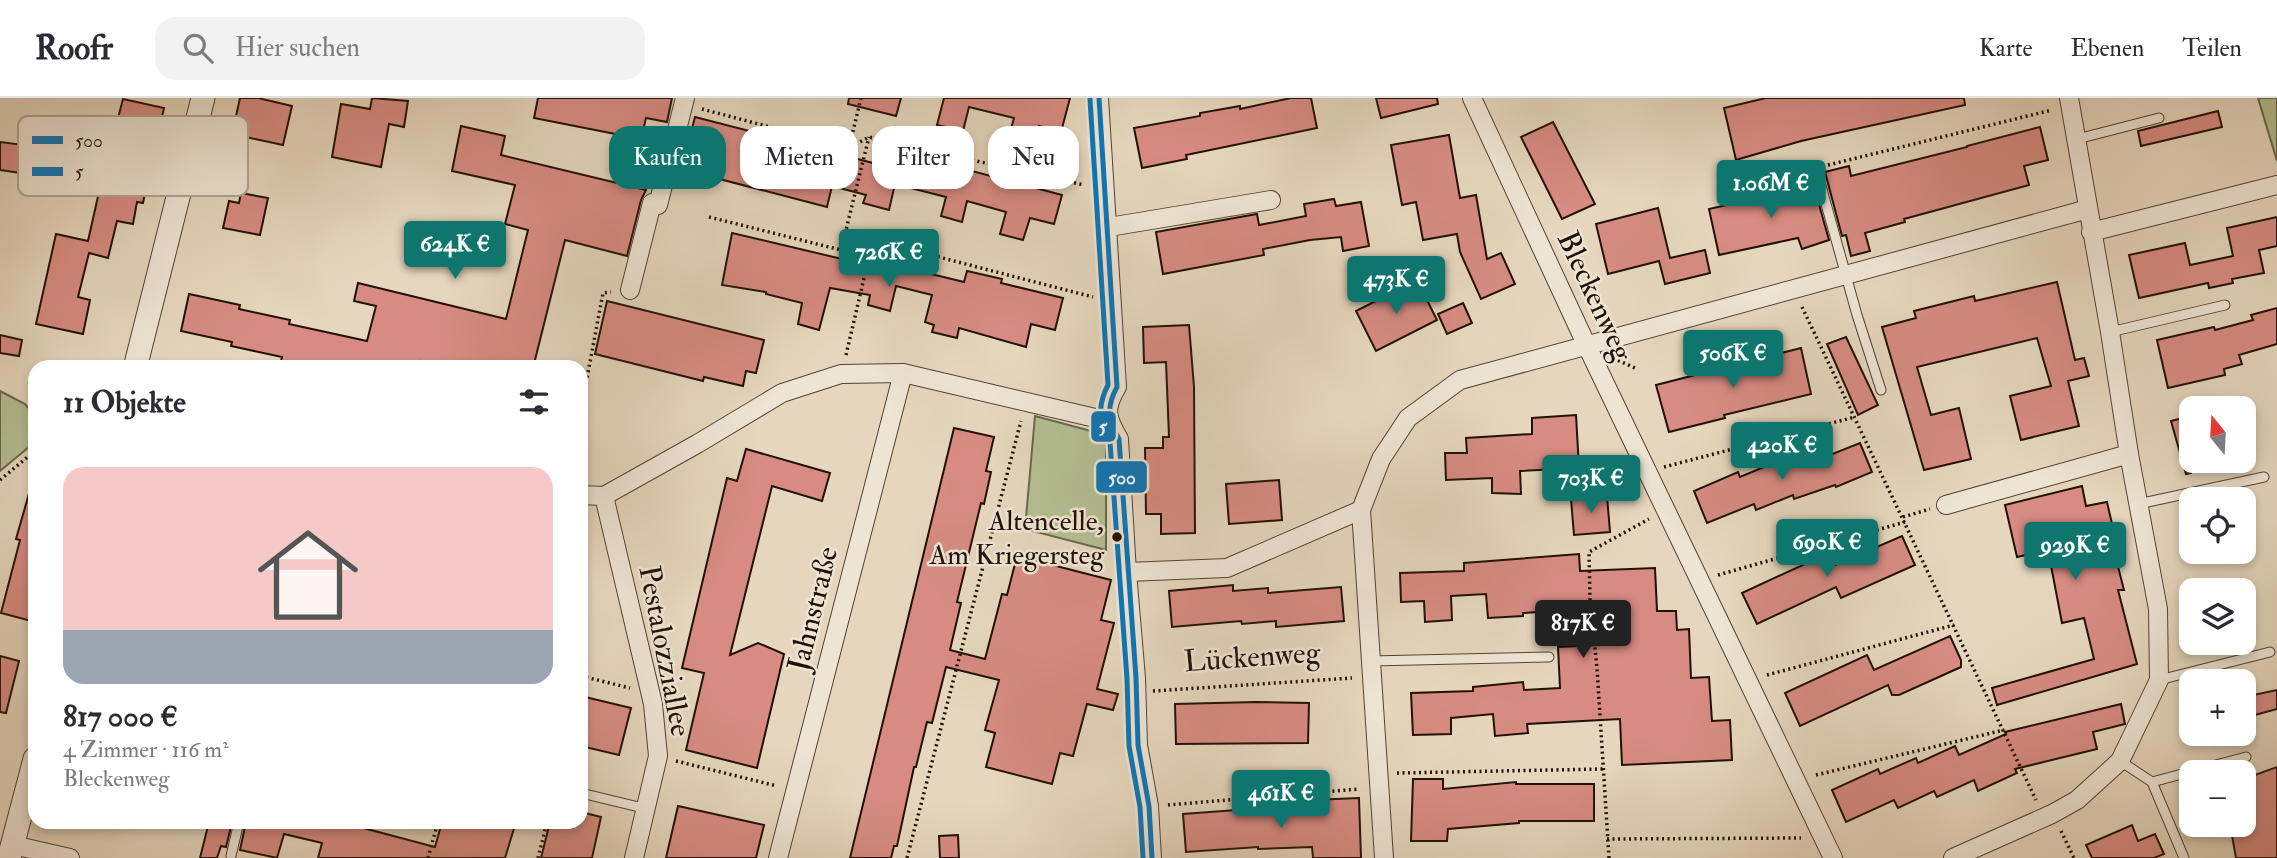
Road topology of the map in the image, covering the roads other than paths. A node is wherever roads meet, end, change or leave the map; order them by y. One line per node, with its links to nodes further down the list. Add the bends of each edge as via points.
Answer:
1 (203, 98): 6 (street)
2 (1099, 98): 14 (street)
3 (1472, 98): 20 (street, Bleckenweg)
4 (684, 101): 17 (street, via 658,205 652,204)
5 (2070, 102): 8 (street)
6 (198, 116)
7 (2159, 118): 8 (lane)
8 (2077, 139): 13 (street)
9 (1816, 168): 16 (lane)
10 (2277, 185): 15 (street)
11 (178, 196): 21 (street)
12 (1270, 200): 14 (street)
13 (2088, 209): 15 (street); 16 (street)
14 (1109, 227): 24 (street, via 1116,387 1108,402)
15 (2091, 232): 19 (street)
16 (1846, 275): 20 (street); 23 (lane)
17 (630, 290)
18 (2225, 305): 19 (lane)
19 (2110, 332): 25 (street)
20 (1586, 344): 31 (street, via 1460,380 1408,418 1381,459); 51 (street, Bleckenweg)
21 (137, 360)
22 (902, 373): 24 (street); 28 (street, via 841,374 782,393); 48 (street, Jahnstraße)
23 (1881, 390)
24 (1108, 421): 32 (street, via 1119,439)
25 (2129, 454): 29 (street); 30 (street)
26 (2264, 477): 29 (lane)
27 (588, 495): 28 (street)
28 (604, 496): 42 (street, Pestalozziallee, via 651,694 658,756)
29 (2138, 504): 36 (street, via 2158,609)
30 (1946, 505)
31 (1361, 510): 32 (street, via 1227,568); 35 (street)
32 (1127, 572): 49 (street, via 1138,746)
33 (2270, 652): 36 (lane)
34 (1549, 657): 35 (lane)
35 (1371, 669): 50 (street)
36 (2160, 680): 38 (street)
37 (2246, 757): 39 (lane)
38 (2120, 761): 39 (lane); 52 (street, via 2077,800)
39 (2152, 782): 53 (lane)
40 (28, 786): 44 (street)
41 (588, 795): 42 (lane)
42 (646, 810): 47 (street, Pestalozziallee)
43 (237, 829): 45 (lane)
44 (11, 851): 46 (street)
45 (230, 856)
46 (70, 858)
47 (634, 858)
48 (778, 858)
49 (1152, 858)
50 (1384, 858)
51 (1833, 858)
52 (1953, 858)
53 (2184, 858)

